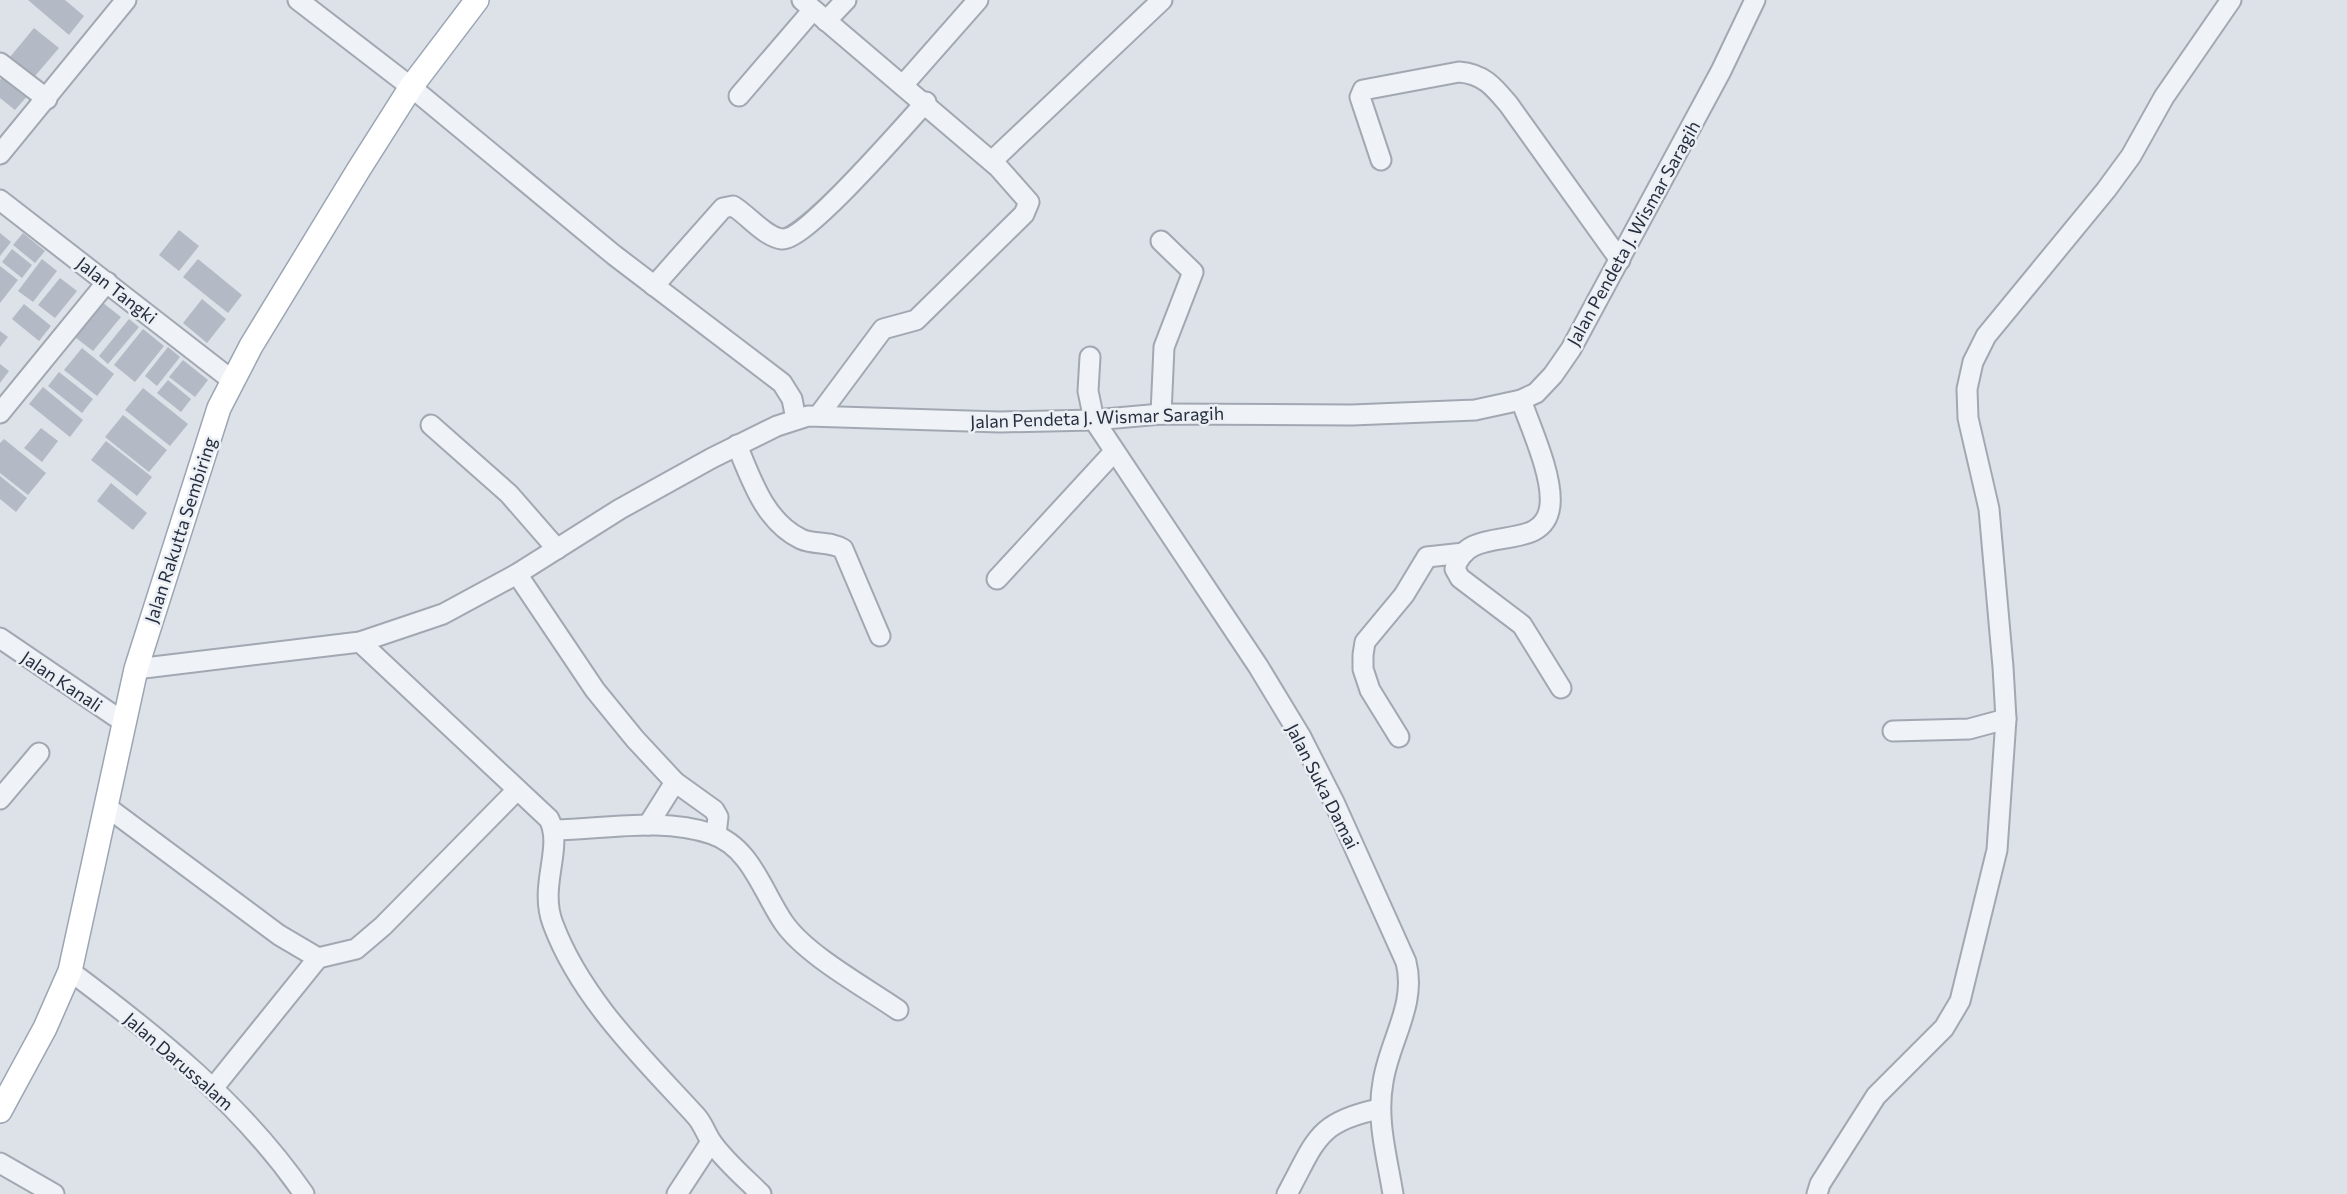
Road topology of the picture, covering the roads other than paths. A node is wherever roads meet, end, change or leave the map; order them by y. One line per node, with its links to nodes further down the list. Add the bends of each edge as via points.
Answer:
1 (126, 0): 14 (street)
2 (298, 0): 12 (street)
3 (477, 0): 12 (main road, Jalan Rakutta Sembiring)
4 (846, 0): 9 (street)
5 (978, 0): 11 (street)
6 (1163, 0): 18 (street)
7 (1755, 0): 21 (street, Jalan Pendeta J. Wismar Saragih)
8 (2231, 0): 44 (street, via 2164,97 2131,156 1986,336 1973,362 1967,389 1968,418 1989,509)
9 (813, 10): 11 (street); 13 (street)
10 (0, 63): 14 (street)
11 (904, 84): 15 (street)
12 (411, 87): 23 (street); 25 (main road, Jalan Rakutta Sembiring)
13 (739, 96)
14 (47, 99): 16 (street)
15 (926, 102): 18 (street); 23 (street, via 817,218 793,237 774,237 733,206 723,208)
16 (0, 154)
17 (1381, 160): 21 (street, via 1360,97 1363,90 1474,73 1490,82 1509,105)
18 (992, 161): 29 (street, via 1029,202 1024,214 914,322 883,329)
19 (0, 200): 22 (street, Jalan Tangki)
20 (1161, 241): 28 (street, via 1193,272 1164,347)
21 (1620, 260): 26 (street, Jalan Pendeta J. Wismar Saragih, via 1553,375 1536,393)
22 (107, 282): 25 (street, Jalan Tangki); 27 (street)
23 (654, 286): 30 (street, via 782,383 792,399)
24 (1090, 357): 31 (street, via 1088,391)
25 (233, 381): 42 (main road, Jalan Rakutta Sembiring, via 219,408)
26 (1521, 400): 28 (street, Jalan Pendeta J. Wismar Saragih, via 1475,410); 36 (street, via 1548,482 1551,504 1547,518 1532,533 1475,544)
27 (0, 412)
28 (1161, 414): 31 (street, Jalan Pendeta J. Wismar Saragih)
29 (819, 415): 30 (street, Jalan Pendeta J. Wismar Saragih); 31 (street, Jalan Pendeta J. Wismar Saragih)
30 (796, 419): 33 (street, Jalan Pendeta J. Wismar Saragih)
31 (1094, 421): 34 (street, Jalan Suka Damai)
32 (431, 425): 35 (street, via 502,486)
33 (737, 445): 35 (street, Jalan Pendeta J. Wismar Saragih); 39 (street, via 761,502 778,520 797,537 843,550)
34 (1113, 453): 38 (street); 61 (street, Jalan Suka Damai, via 1176,541 1301,737 1406,962 1411,981 1408,998 1383,1078)
35 (557, 549): 37 (street, Jalan Pendeta J. Wismar Saragih)
36 (1464, 553): 43 (street, via 1455,569 1460,578 1522,625); 47 (street, via 1427,557 1404,595 1365,642 1363,669 1370,690)
37 (517, 574): 41 (street, Jalan Pendeta J. Wismar Saragih, via 443,614); 49 (street, via 595,690)
38 (997, 579)
39 (880, 636)
40 (0, 638): 45 (street, Jalan Kanali)
41 (360, 642): 42 (street, Jalan Pendeta J. Wismar Saragih); 50 (street)
42 (136, 669): 45 (main road, Jalan Rakutta Sembiring)
43 (1561, 688)
44 (2006, 719): 46 (street, via 1969,729); 71 (street, via 1997,850 1959,1001 1937,1036 1876,1096)
45 (125, 723): 52 (main road, Jalan Rakutta Sembiring)
46 (1893, 731)
47 (1399, 737)
48 (39, 753): 51 (street)
49 (675, 782): 53 (street); 55 (street, via 714,810)
50 (516, 791): 54 (street, via 549,819); 56 (street, via 374,934 356,949)
51 (0, 799)
52 (107, 807): 56 (street, via 279,935); 57 (main road, Jalan Rakutta Sembiring)
53 (648, 825): 54 (street); 55 (street)
54 (554, 830): 63 (street, via 547,905 563,946 633,1051 698,1118)
55 (716, 835): 58 (street, via 753,867 786,926 804,945)
56 (318, 958): 60 (street)
57 (70, 971): 59 (main road, Jalan Rakutta Sembiring, via 45,1028); 60 (street, Jalan Darussalam)
58 (898, 1010)
59 (7, 1081): 62 (main road, Jalan Rakutta Sembiring)
60 (214, 1087): 66 (street, Jalan Darussalam, via 253,1127)
61 (1379, 1109): 69 (street, via 1347,1116 1326,1128); 70 (street, Jalan Suka Damai)
62 (0, 1111)
63 (711, 1142): 67 (street); 68 (street)
64 (0, 1163): 65 (street)
65 (54, 1194)
66 (304, 1194)
67 (677, 1194)
68 (761, 1194)
69 (1287, 1194)
70 (1393, 1194)
71 (1817, 1194)

